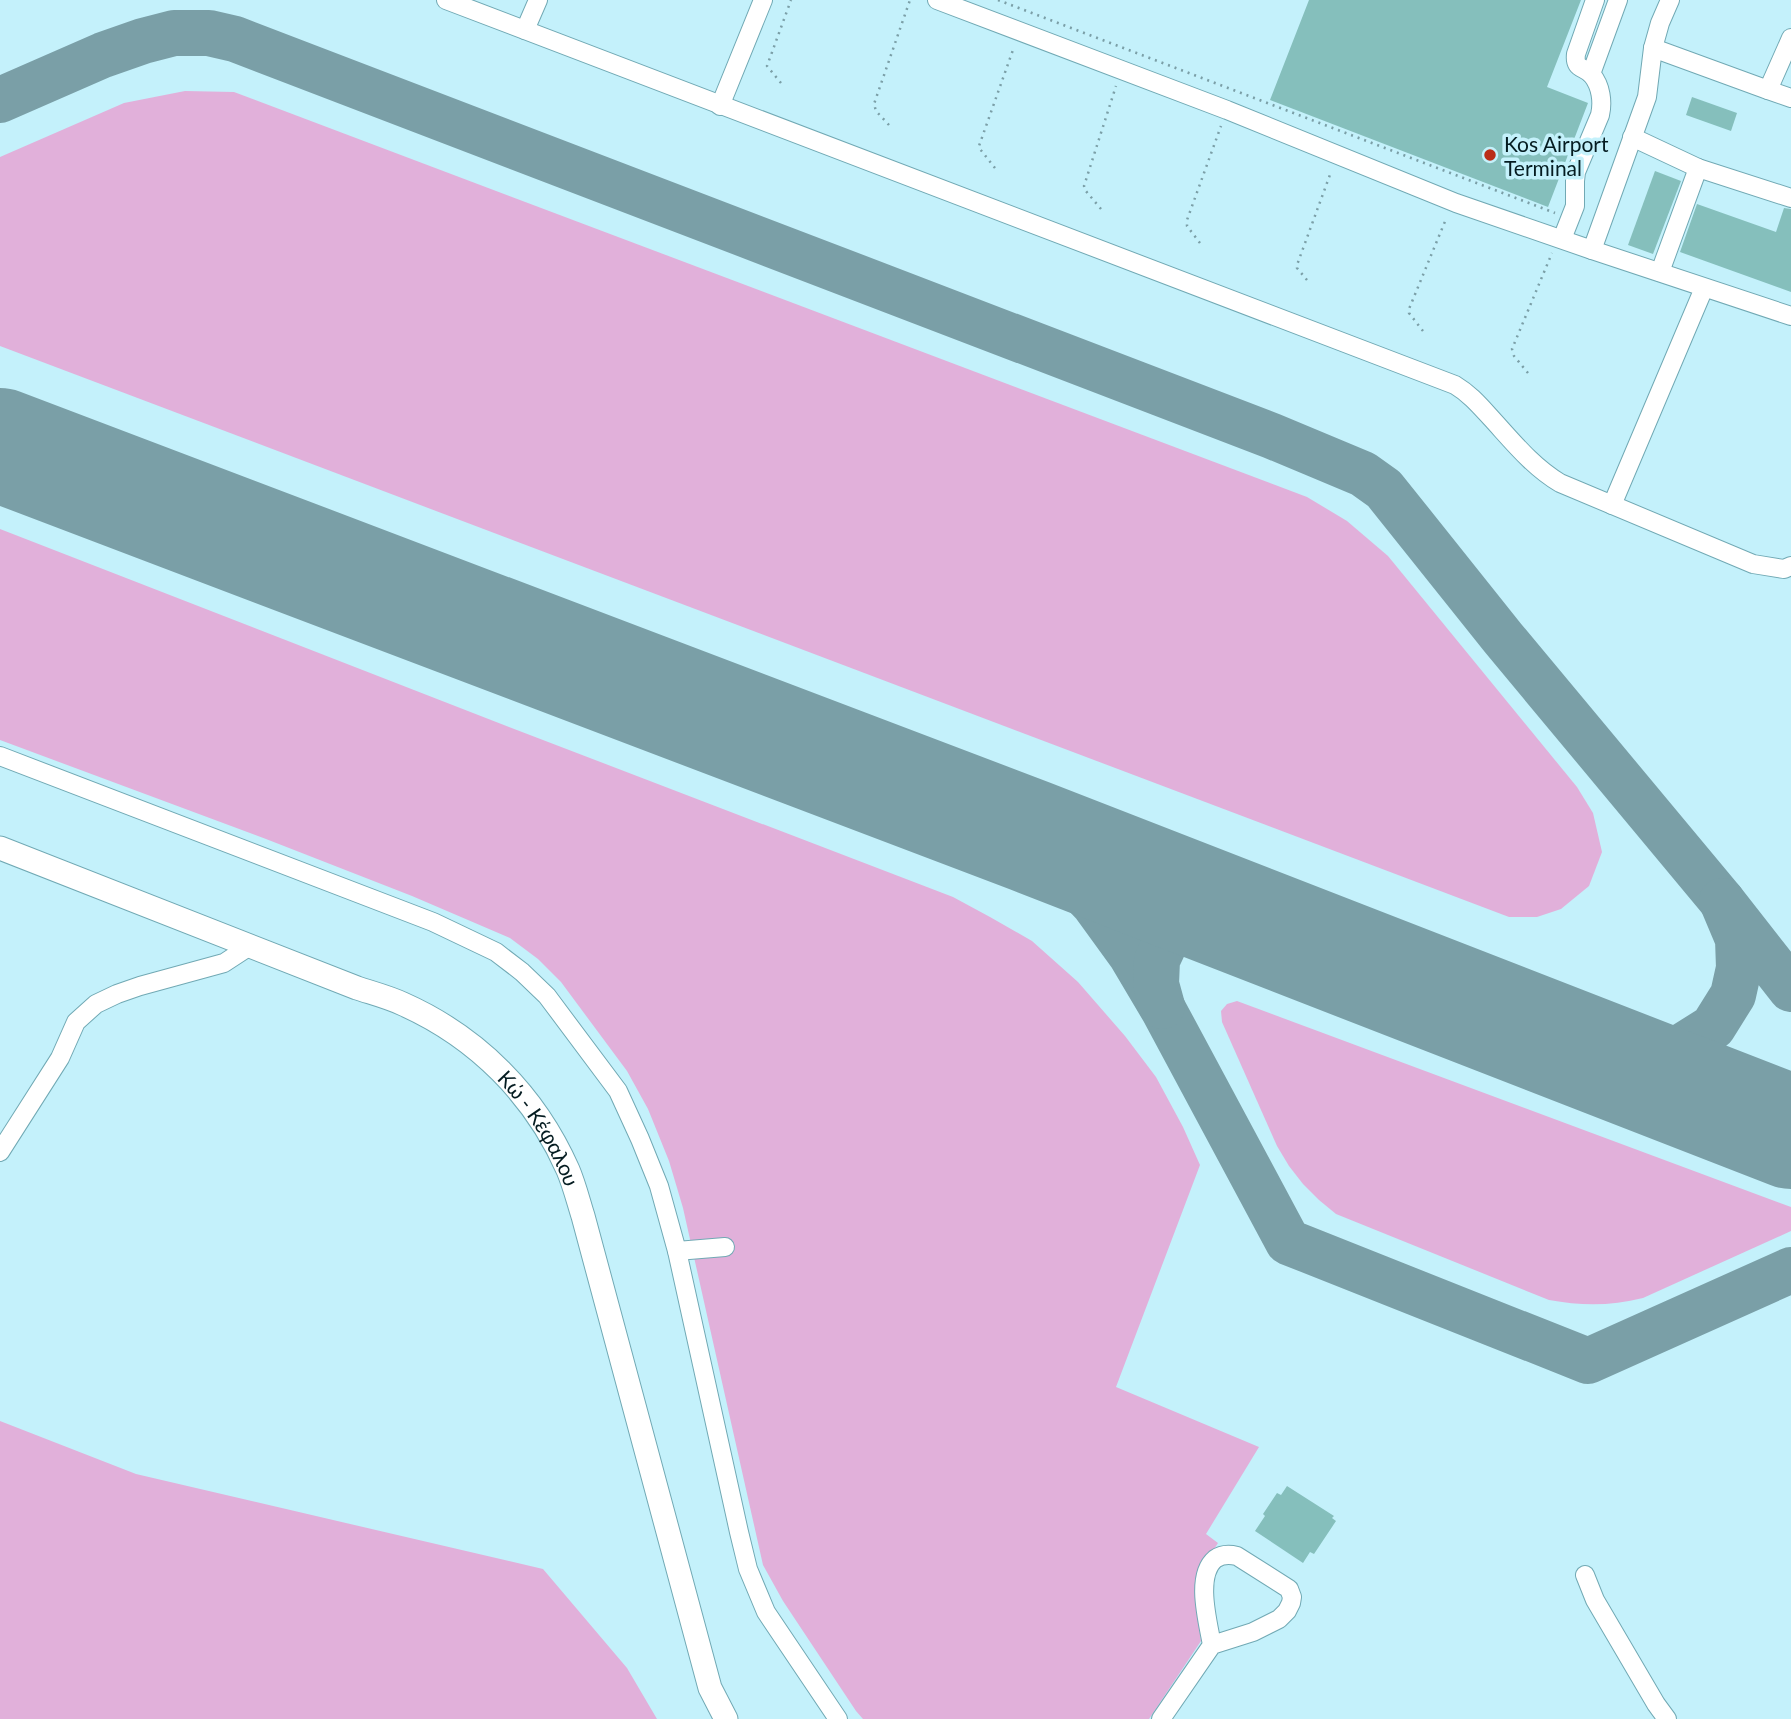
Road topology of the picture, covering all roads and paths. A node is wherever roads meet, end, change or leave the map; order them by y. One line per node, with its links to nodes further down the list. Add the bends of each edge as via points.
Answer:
1 (446, 0): 12 (street)
2 (538, 0): 12 (street)
3 (763, 0): 22 (street)
4 (791, 0): 18 (path, via 766,66)
5 (910, 0): 24 (path, via 874,104)
6 (937, 0): 13 (street)
7 (998, 0): 11 (path)
8 (1595, 0): 17 (street, via 1576,54 1579,67)
9 (1618, 0): 17 (street)
10 (1670, 0): 15 (street)
11 (1027, 11): 13 (path); 19 (path)
12 (525, 30): 22 (street)
13 (1020, 31): 16 (street); 27 (path, via 979,146)
14 (1791, 38): 20 (street)
15 (1653, 48): 20 (street); 25 (street, via 1647,97)
16 (1121, 70): 23 (street); 31 (path, via 1084,186)
17 (1591, 74): 32 (street, via 1603,105 1576,172)
18 (781, 83)
19 (1234, 90): 23 (path); 32 (path)
20 (1769, 90): 21 (street)
21 (1791, 98)
22 (720, 106): 42 (street, via 1455,385 1546,475)
23 (1227, 110): 26 (street); 34 (path, via 1187,220)
24 (888, 125)
25 (1632, 137): 28 (street); 35 (street)
26 (1338, 154): 30 (street); 37 (path, via 1297,265)
27 (995, 168)
28 (1698, 168): 29 (street); 36 (street)
29 (1791, 198)
30 (1456, 203): 33 (street); 40 (path, via 1409,309)
31 (1101, 209)
32 (1571, 219): 33 (street)
33 (1560, 239): 35 (street); 41 (path, via 1512,349)
34 (1200, 243)
35 (1591, 250): 36 (street)
36 (1660, 272): 38 (street)
37 (1307, 279)
38 (1704, 288): 39 (street); 42 (street)
39 (1791, 316)
40 (1423, 331)
41 (1528, 373)
42 (1612, 505): 43 (street, via 1753,564)
43 (1791, 566)
44 (0, 757): 49 (street, via 433,922 496,952 547,996 618,1091 659,1186)
45 (0, 848): 46 (main road, Κώ - Κέφαλου)
46 (250, 946): 47 (street, via 224,963 140,986 96,1004 76,1022 60,1058); 52 (main road, Κώ - Κέφαλου, via 438,1021 492,1061 533,1107 552,1137 583,1216 710,1688)
47 (0, 1152)
48 (725, 1247): 49 (street)
49 (677, 1251): 53 (street, via 748,1569 766,1612)
50 (1585, 1575): 55 (street, via 1595,1600)
51 (1212, 1645): 51 (street, via 1279,1619 1291,1603 1289,1589 1237,1556 1214,1560 1204,1581); 54 (street)
52 (726, 1719)
53 (838, 1719)
54 (1161, 1719)
55 (1667, 1719)

